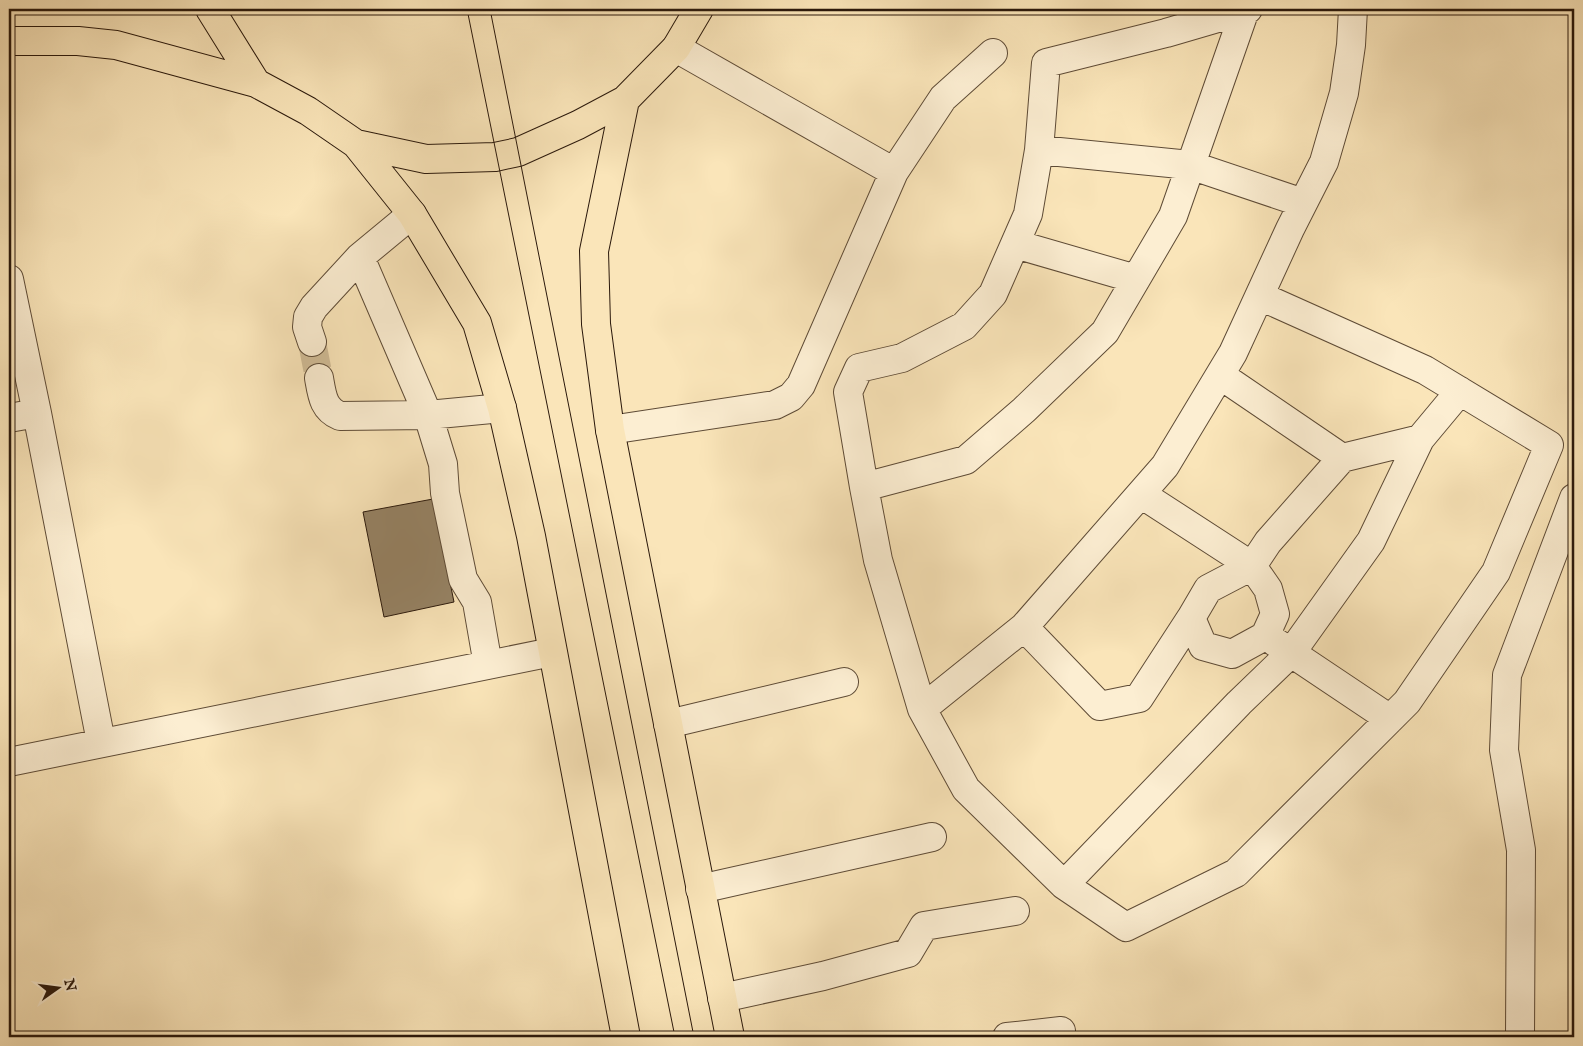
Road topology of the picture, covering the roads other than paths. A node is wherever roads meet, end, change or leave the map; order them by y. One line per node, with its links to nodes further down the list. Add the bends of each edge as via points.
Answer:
1 (210, 9): 8 (main road)
2 (699, 9): 6 (main road)
3 (1246, 9): 11 (street, via 1046,63); 12 (street)
4 (1353, 9): 14 (street, via 1352,45 1344,93 1324,162)
5 (9, 41): 8 (main road, via 78,41 116,45)
6 (676, 48): 9 (main road); 13 (street)
7 (993, 53): 13 (street, via 943,98)
8 (256, 83): 10 (main road, via 308,111)
9 (625, 100): 10 (main road, via 518,152 495,157 426,159); 29 (main road, via 594,251 596,324)
10 (356, 144): 15 (main road)
11 (1039, 150): 12 (street); 16 (street, via 1028,214)
12 (1190, 165): 14 (street); 19 (street, via 1173,216)
13 (894, 172): 29 (street, via 801,385 791,397 775,405)
14 (1303, 203): 20 (street)
15 (412, 214): 17 (street); 25 (main road, via 477,323)
16 (1015, 244): 19 (street); 32 (street, via 993,294 964,326 902,358 859,368 848,392)
17 (360, 257): 21 (street, via 311,312 307,326); 27 (street)
18 (9, 279): 26 (street)
19 (1136, 280): 32 (street, via 1105,332 1024,410 966,460)
20 (1260, 296): 22 (street); 24 (street, via 1425,370)
21 (312, 342)
22 (1220, 375): 31 (street); 33 (street, via 1165,466)
23 (319, 378): 27 (street, via 329,412 340,416)
24 (1460, 391): 30 (street); 44 (street, via 1549,445 1496,572 1407,702)
25 (502, 408): 27 (street); 39 (main road, via 531,536)
26 (38, 413): 28 (street); 46 (street)
27 (428, 415): 41 (street, via 443,464 445,493 462,579 477,602)
28 (9, 418)
29 (610, 430): 45 (main road)
30 (1420, 439): 31 (street); 40 (street, via 1371,541)
31 (1342, 458): 35 (street, via 1268,542)
32 (864, 487): 43 (street, via 878,560)
33 (1141, 494): 35 (street); 37 (street)
34 (1574, 498): 57 (street, via 1507,674 1504,750 1522,850)
35 (1252, 566): 36 (street, via 1208,589); 38 (street, via 1268,589 1275,614)
36 (1190, 618): 37 (street, via 1139,698 1100,706); 38 (street, via 1203,646 1232,654)
37 (1024, 627): 43 (street)
38 (1266, 636): 40 (street)
39 (552, 652): 41 (street); 54 (main road)
40 (1291, 653): 44 (street); 49 (street)
41 (488, 665): 46 (street)
42 (844, 682): 45 (street)
43 (922, 709): 49 (street, via 966,789)
44 (1390, 719): 49 (street, via 1236,873 1126,927)
45 (668, 724): 50 (main road)
46 (101, 742): 47 (street)
47 (9, 762)
48 (932, 836): 50 (street)
49 (1064, 885)
50 (700, 889): 52 (main road)
51 (1015, 912): 52 (street, via 924,926 908,953)
52 (722, 998): 55 (main road)
53 (1061, 1031): 56 (street)
54 (626, 1037)
55 (730, 1037)
56 (1007, 1037)
57 (1520, 1037)

